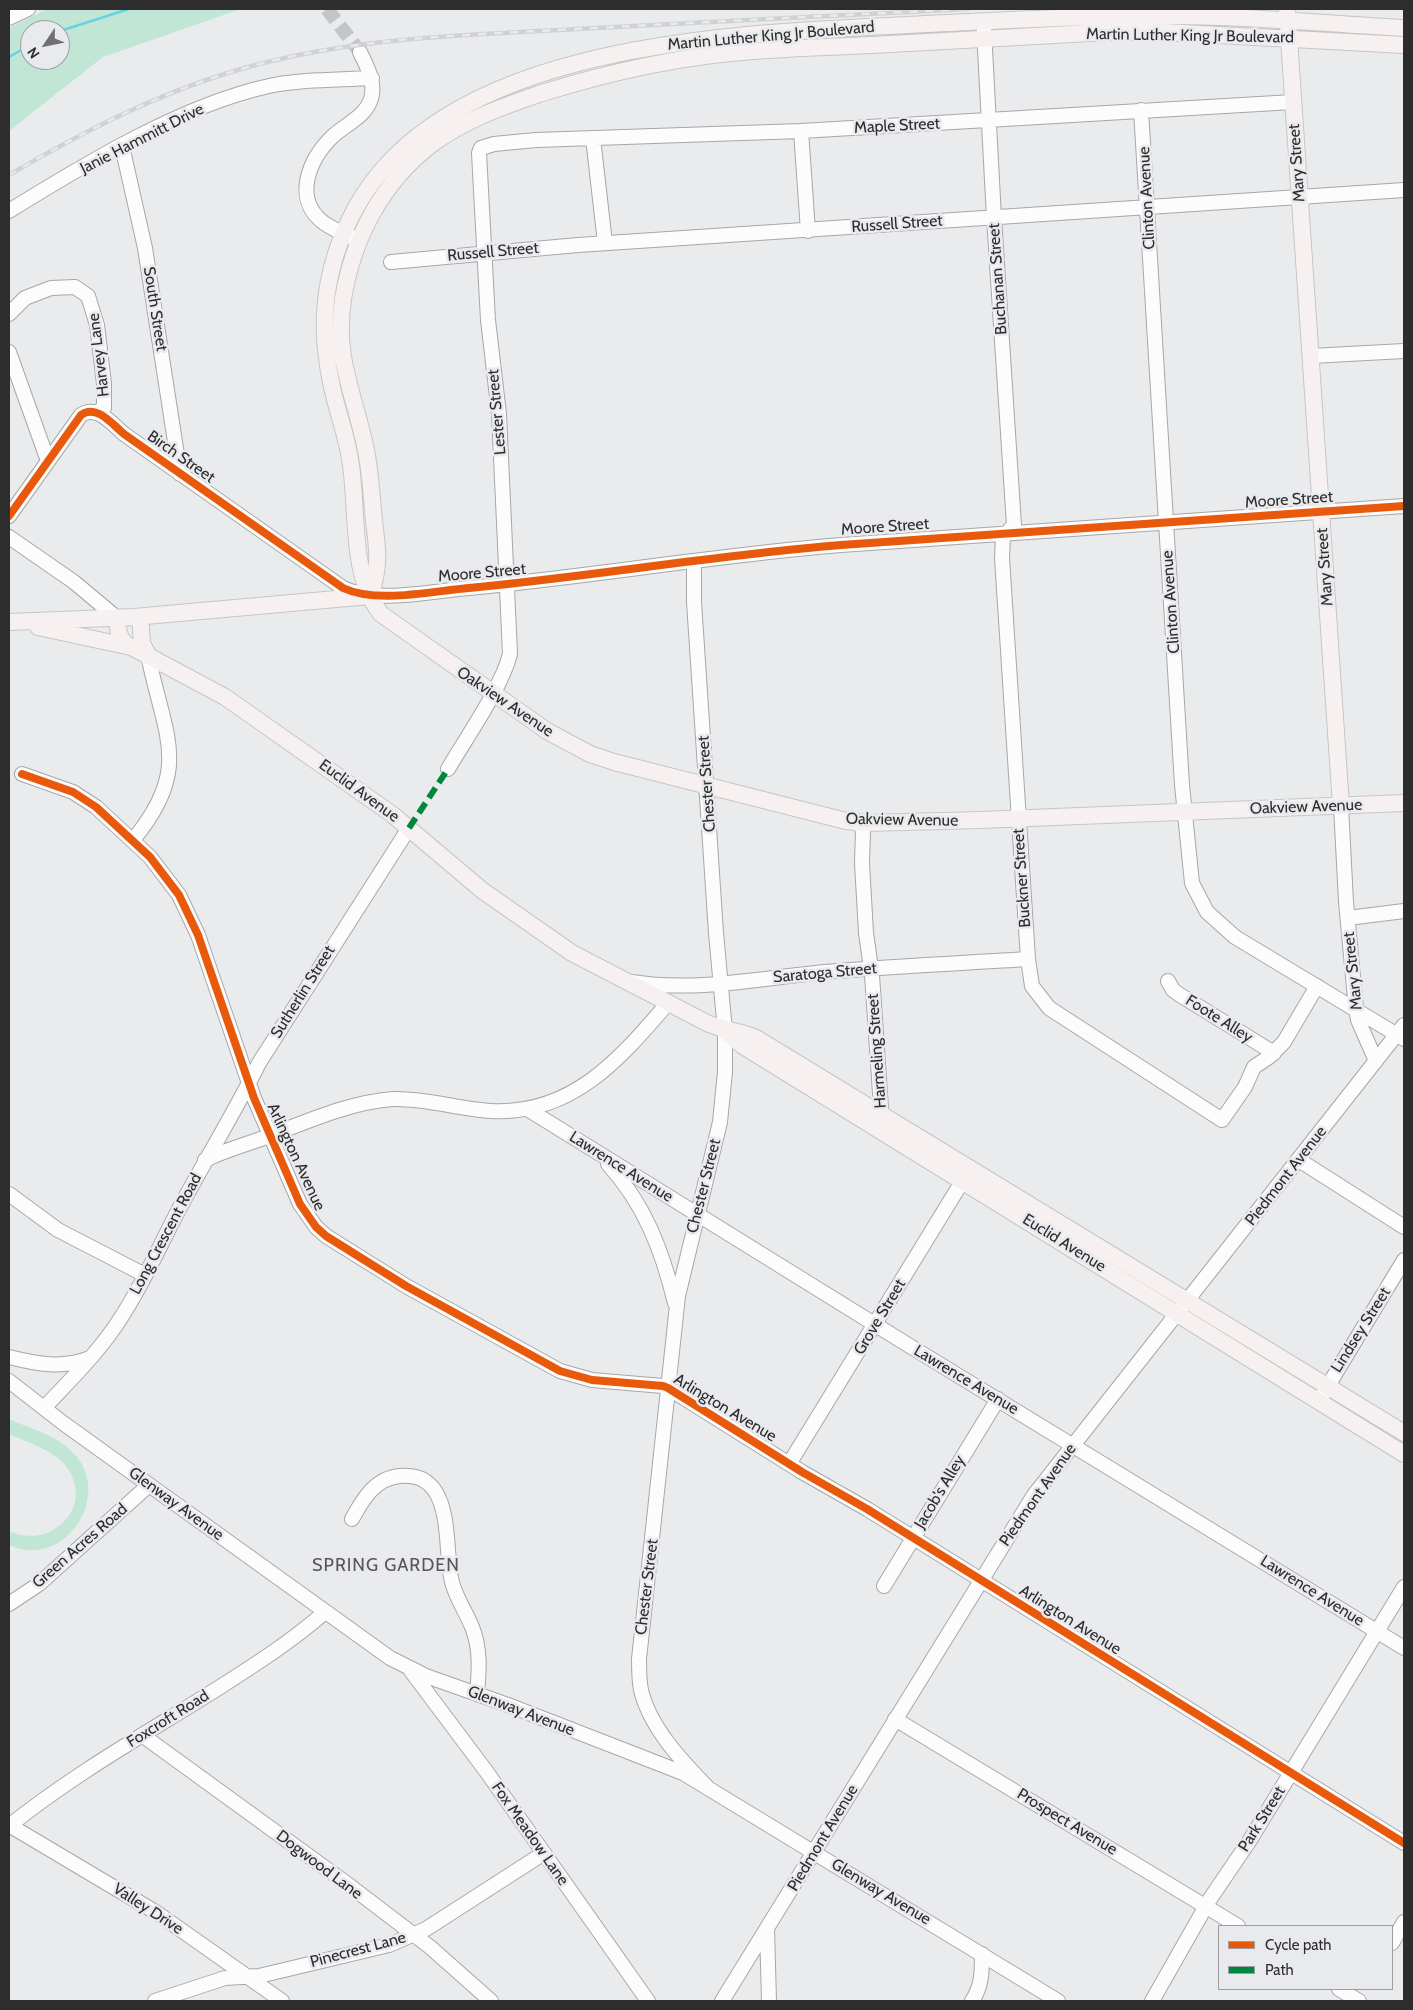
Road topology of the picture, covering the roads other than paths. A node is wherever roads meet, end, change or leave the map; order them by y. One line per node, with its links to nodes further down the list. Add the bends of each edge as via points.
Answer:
1 (28, 9): 3 (street)
2 (1287, 15): 4 (main road, Martin Luther King Jr Boulevard, via 1093,16); 5 (main road, Martin Luther King Jr Boulevard); 6 (main road, Mary Street)
3 (9, 18)
4 (984, 22): 7 (street, Buchanan Street); 24 (main road, Martin Luther King Jr Boulevard, via 711,38 640,48 549,72 469,102 425,129 379,173 356,206)
5 (1404, 28)
6 (1288, 38): 7 (main road, Martin Luther King Jr Boulevard, via 1109,32); 8 (main road, Martin Luther King Jr Boulevard); 11 (main road, Mary Street)
7 (984, 39): 13 (street, Buchanan Street); 25 (main road, Martin Luther King Jr Boulevard, via 754,50 666,62 584,80 491,110 433,143 391,185)
8 (1404, 46)
9 (360, 52): 10 (street)
10 (372, 78): 17 (street, Janie Hammitt Drive, via 291,82 248,92 186,113); 24 (street, via 372,93 366,110 324,146 307,176 306,194 315,214)
11 (1293, 102): 12 (street, Maple Street); 19 (main road, Mary Street)
12 (1142, 110): 13 (street, Maple Street); 20 (street, Clinton Avenue)
13 (989, 120): 14 (street, Maple Street); 22 (street, Buchanan Street)
14 (801, 131): 15 (street, Maple Street); 23 (street)
15 (593, 138): 16 (street, Maple Street); 26 (street)
16 (501, 143): 27 (street, Lester Street, via 484,146 479,153)
17 (122, 146): 21 (street, Janie Hammitt Drive); 35 (street, South Street, via 145,248)
18 (1404, 190): 19 (street, Russell Street)
19 (1300, 198): 20 (street, Russell Street); 32 (main road, Mary Street)
20 (1147, 208): 22 (street, Russell Street); 39 (street, Clinton Avenue)
21 (9, 211)
22 (994, 218): 23 (street, Russell Street); 40 (street, Buchanan Street, via 1014,525)
23 (808, 231): 26 (street, Russell Street)
24 (343, 233): 25 (street); 44 (main road, Martin Luther King Jr Boulevard, via 334,256 326,296 324,350 351,464 361,572)
25 (358, 240): 44 (main road, Martin Luther King Jr Boulevard, via 343,303 342,349 346,380 368,458 378,553 378,572)
26 (605, 243): 27 (street, Russell Street)
27 (485, 253): 28 (street, Russell Street); 43 (street, Lester Street, via 488,320 499,414)
28 (390, 262)
29 (9, 314): 33 (street, Harvey Lane, via 25,298 51,288 75,287 88,296 98,324 104,384 104,408)
30 (1404, 351): 32 (street)
31 (9, 352): 34 (street)
32 (1311, 356): 37 (main road, Mary Street)
33 (97, 412): 34 (street, via 91,410 81,414); 35 (street, Birch Street)
34 (48, 461): 38 (street)
35 (180, 474): 44 (street, Birch Street, via 343,588)
36 (1404, 506): 37 (street, Moore Street)
37 (1322, 511): 39 (street, Moore Street); 55 (main road, Mary Street)
38 (9, 514)
39 (1166, 522): 40 (street, Moore Street); 56 (street, Clinton Avenue)
40 (1007, 533): 42 (street, Moore Street, via 754,552); 57 (street, Buckner Street, via 1002,540 1002,558)
41 (9, 537): 46 (street, via 74,582)
42 (694, 561): 43 (street, Moore Street); 53 (street, Chester Street)
43 (508, 584): 44 (street, Moore Street); 50 (street, Lester Street, via 510,654)
44 (370, 596): 45 (main road, Moore Street); 50 (main road, Oakview Avenue, via 381,614)
45 (140, 617): 46 (main road, Moore Street); 49 (main road, via 142,643)
46 (117, 618): 47 (main road, Moore Street); 48 (main road, via 118,634)
47 (11, 622): 48 (main road, Euclid Avenue)
48 (131, 648): 49 (main road, Euclid Avenue)
49 (148, 655): 59 (main road, Euclid Avenue, via 225,696); 60 (street, via 168,737 170,763 155,812)
50 (492, 694): 51 (street); 53 (main road, Oakview Avenue, via 548,732 590,754)
51 (448, 769)
52 (22, 774): 60 (street, Arlington Avenue, via 79,796)
53 (706, 786): 58 (main road, Oakview Avenue); 67 (street, Chester Street)
54 (1404, 803): 55 (main road, Oakview Avenue)
55 (1341, 806): 56 (main road, Oakview Avenue); 62 (street, Mary Street)
56 (1185, 812): 57 (main road, Oakview Avenue); 68 (street, Clinton Avenue, via 1192,883 1207,912 1235,937)
57 (1018, 819): 58 (main road, Oakview Avenue); 63 (street, Buckner Street)
58 (859, 822): 64 (street, Harmeling Street)
59 (409, 828): 65 (main road, Euclid Avenue, via 513,913 572,953); 75 (street, Sutherlin Street, via 294,1005)
60 (133, 840): 75 (street, Arlington Avenue, via 164,873 187,908)
61 (1404, 911): 62 (street)
62 (1348, 918): 70 (street, Mary Street)
63 (1028, 959): 64 (street, Saratoga Street); 73 (street, Buckner Street, via 1032,986 1049,1008 1220,1119 1226,1118 1254,1067)
64 (872, 969): 67 (street, Saratoga Street); 77 (street, Harmeling Street)
65 (622, 981): 67 (street, Saratoga Street, via 670,986); 69 (main road, Euclid Avenue)
66 (1168, 981): 73 (street, Foote Alley, via 1180,995)
67 (722, 982): 71 (street, Chester Street)
68 (1317, 986): 70 (street, Clinton Avenue); 73 (street)
69 (668, 1003): 71 (main road, Euclid Avenue); 76 (street, Long Crescent Road, via 604,1071 558,1101)
70 (1356, 1009): 72 (street, Clinton Avenue); 74 (street, Mary Street)
71 (725, 1031): 77 (main road, Euclid Avenue, via 756,1038 807,1077); 84 (street, Chester Street, via 720,1122)
72 (1402, 1033): 74 (street, Piedmont Avenue)
73 (1274, 1053)
74 (1376, 1061): 81 (street, Piedmont Avenue)
75 (249, 1083): 78 (street, Arlington Avenue); 80 (street, Sutherlin Street)
76 (529, 1110): 78 (street, Long Crescent Road, via 489,1111 392,1100 353,1107); 79 (street, Lawrence Avenue)
77 (882, 1123): 82 (main road, Euclid Avenue)
78 (270, 1136): 80 (street, Long Crescent Road); 97 (street, Arlington Avenue, via 306,1215 326,1236 364,1261 560,1371 592,1380)
79 (594, 1151): 84 (street, Lawrence Avenue); 90 (street, via 615,1173 646,1220 664,1259)
80 (205, 1160): 88 (street, Long Crescent Road)
81 (1299, 1160): 86 (street); 89 (street, Piedmont Avenue)
82 (966, 1175): 85 (main road, Euclid Avenue); 92 (street, Grove Street)
83 (9, 1194): 88 (street, via 58,1230)
84 (698, 1215): 90 (street, Chester Street); 92 (street, Lawrence Avenue)
85 (1039, 1219): 89 (main road, Euclid Avenue); 91 (main road, Euclid Avenue)
86 (1404, 1227)
87 (1404, 1260): 96 (street, Lindsey Street)
88 (145, 1275): 94 (street, Long Crescent Road, via 123,1315)
89 (1188, 1299): 91 (street, Piedmont Avenue); 96 (main road, Euclid Avenue)
90 (677, 1308): 97 (street, Chester Street)
91 (1177, 1314): 99 (main road, Euclid Avenue); 102 (street, Piedmont Avenue)
92 (875, 1324): 98 (street, Lawrence Avenue); 104 (street, Grove Street)
93 (9, 1357): 94 (street, via 53,1366)
94 (90, 1358): 100 (street)
95 (9, 1381): 100 (street, Glenway Avenue)
96 (1327, 1386): 99 (street, Lindsey Street); 101 (main road, Euclid Avenue)
97 (668, 1388): 104 (street, Arlington Avenue); 120 (street, Chester Street, via 640,1646 640,1681 651,1715 684,1762)
98 (998, 1399): 102 (street, Lawrence Avenue); 107 (street, Jacob's Alley)
99 (1319, 1402): 103 (main road, Euclid Avenue)
100 (44, 1408): 105 (street, Glenway Avenue)
101 (1404, 1433)
102 (1072, 1445): 108 (street, Piedmont Avenue, via 1034,1495); 113 (street, Lawrence Avenue)
103 (1404, 1454)
104 (789, 1464): 107 (street, Arlington Avenue)
105 (149, 1485): 111 (street, Green Acres Road, via 39,1584); 112 (street, Glenway Avenue)
106 (352, 1519): 116 (street, via 368,1493 389,1478 411,1476 428,1483 435,1490 446,1520 452,1582 479,1650)
107 (913, 1537): 108 (street, Arlington Avenue); 109 (street, Jacob's Alley)
108 (981, 1581): 117 (street, Piedmont Avenue); 119 (street, Arlington Avenue)
109 (884, 1586)
110 (1404, 1587): 113 (street, Park Street)
111 (9, 1604)
112 (325, 1612): 115 (street, Glenway Avenue, via 369,1645); 118 (street, Foxcroft Road, via 263,1660)
113 (1377, 1631): 114 (street, Lawrence Avenue); 119 (street, Park Street)
114 (1404, 1648)
115 (410, 1669): 116 (street, Glenway Avenue); 124 (street, Fox Meadow Lane)
116 (477, 1694): 120 (street, Glenway Avenue, via 666,1766)
117 (895, 1719): 123 (street, Piedmont Avenue); 125 (street, Prospect Avenue)
118 (142, 1735): 121 (street, Foxcroft Road, via 30,1808); 129 (street, Dogwood Lane)
119 (1291, 1772): 122 (street, Arlington Avenue); 125 (street, Park Street)
120 (708, 1788): 123 (street, Glenway Avenue)
121 (9, 1826): 132 (street, Valley Drive, via 157,1913)
122 (1404, 1843)
123 (814, 1852): 128 (street, Piedmont Avenue); 131 (street, Glenway Avenue)
124 (544, 1853): 129 (street, Pinecrest Lane); 138 (street, Fox Meadow Lane)
125 (1206, 1907): 127 (street, Prospect Avenue); 143 (street, Park Street)
126 (1404, 1922): 130 (street)
127 (1236, 1925)
128 (767, 1928): 139 (street, Piedmont Avenue); 140 (street)
129 (414, 1935): 132 (street, Pinecrest Lane, via 353,1954); 137 (street, Dogwood Lane)
130 (1393, 1941)
131 (982, 1954): 141 (street, via 982,1979); 142 (street, Glenway Avenue)
132 (248, 1976): 135 (street, Pinecrest Lane, via 225,1978); 136 (street, Valley Drive)
133 (1342, 1990): 134 (street)
134 (1360, 1997)
135 (155, 2001)
136 (282, 2001)
137 (491, 2001)
138 (648, 2001)
139 (722, 2001)
140 (769, 2001)
141 (972, 2001)
142 (1058, 2001)
143 (1152, 2001)

